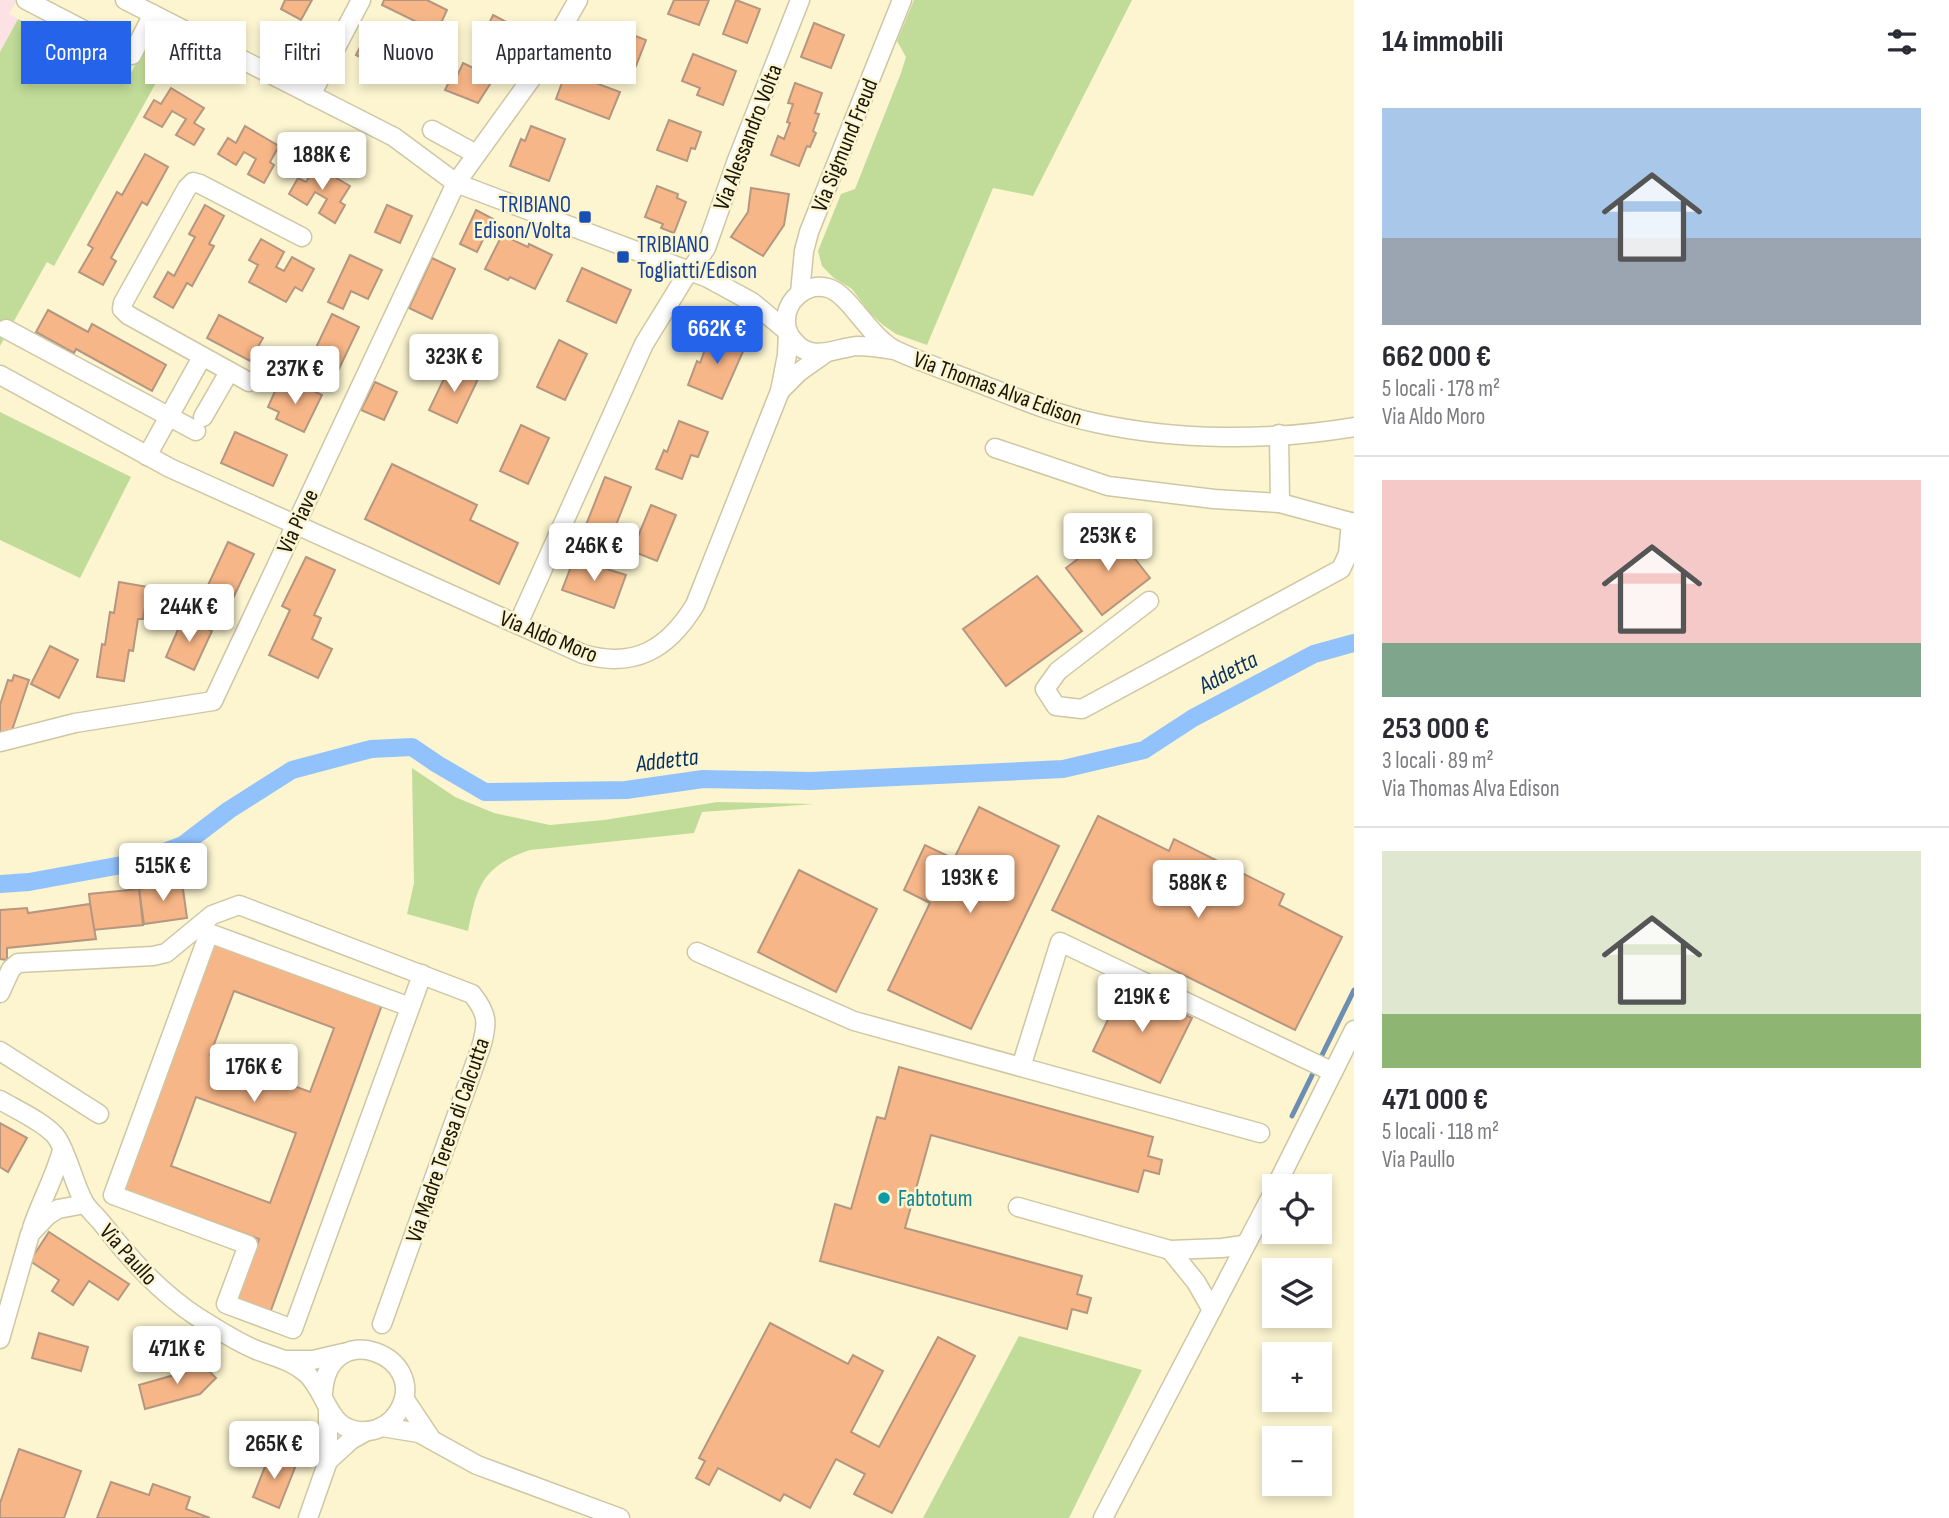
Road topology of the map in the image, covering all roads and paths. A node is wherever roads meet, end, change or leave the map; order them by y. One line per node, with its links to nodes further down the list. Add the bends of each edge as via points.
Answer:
1 (26, 0): 7 (street, via 132,55)
2 (125, 0): 7 (street)
3 (361, 0): 8 (street)
4 (578, 0): 10 (street, Via Piave, via 539,68)
5 (799, 0): 13 (street, Via Alessandro Volta, via 706,248)
6 (902, 0): 15 (street, Via Sigmund Freud, via 809,232)
7 (153, 14): 8 (street)
8 (311, 95): 11 (street, via 394,137)
9 (432, 131): 10 (street)
10 (477, 154): 11 (street, Via Piave)
11 (456, 183): 13 (street); 33 (street, Via Piave)
12 (302, 237): 21 (street, via 200,184 193,182 187,188 122,309)
13 (691, 271): 14 (street); 35 (street, Via Alessandro Volta, via 644,344)
14 (736, 291): 15 (street, via 775,300); 18 (street, Via Thomas Alva Edison)
15 (796, 296): 16 (street, Via Thomas Alva Edison, via 816,287 829,288); 18 (street, via 786,317)
16 (851, 308): 19 (street, Via Thomas Alva Edison); 20 (street, via 852,331)
17 (6, 329): 26 (street)
18 (788, 332): 20 (street, Via Thomas Alva Edison, via 804,350 816,354); 25 (street, Via Aldo Moro)
19 (894, 350): 20 (street, Via Thomas Alva Edison, via 863,346); 28 (street, Via Thomas Alva Edison, via 1044,408 1096,423 1203,435)
20 (832, 351): 25 (street, via 807,365)
21 (202, 357): 22 (street); 26 (street)
22 (229, 372): 24 (street); 26 (street, via 199,424)
23 (0, 375): 30 (street, Via Aldo Moro)
24 (248, 382)
25 (779, 391): 35 (street, Via Aldo Moro, via 695,605 673,635 640,655 601,659)
26 (169, 416): 30 (street)
27 (1354, 426): 28 (street, Via Thomas Alva Edison)
28 (1279, 435): 31 (street)
29 (995, 448): 31 (street, via 1108,486)
30 (147, 456): 33 (street, Via Aldo Moro)
31 (1280, 503): 32 (street)
32 (1352, 523): 34 (street, via 1341,569 1082,709 1056,706 1045,689 1058,671)
33 (295, 525): 35 (street, Via Aldo Moro); 36 (street, Via Piave, via 213,701 75,723)
34 (1149, 601)
35 (518, 624)
36 (0, 743)
37 (697, 952): 43 (street, via 854,1021)
38 (422, 974): 39 (street, Via Madre Teresa di Calcutta, via 239,905 212,915 166,953 18,963); 40 (street); 57 (street, Via Madre Teresa di Calcutta, via 472,994 483,1008 487,1025)
39 (0, 993)
40 (410, 1007): 40 (street, via 293,1329 226,1304 248,1245 113,1195 209,933)
41 (1354, 1030): 44 (street)
42 (0, 1051): 46 (street)
43 (1021, 1067): 44 (street, via 1060,942); 47 (street)
44 (1333, 1072): 49 (street)
45 (0, 1100): 48 (street, Via Paullo, via 56,1136)
46 (99, 1114)
47 (1260, 1133)
48 (62, 1150): 50 (street, Via Paullo); 53 (street)
49 (1282, 1174)
50 (85, 1204): 53 (street, via 58,1209); 61 (street, Via Paullo, via 143,1275 178,1304 223,1334)
51 (1018, 1207): 55 (street)
52 (1262, 1214): 54 (street)
53 (30, 1234): 58 (street)
54 (1248, 1241): 55 (street, via 1222,1248); 56 (street)
55 (1170, 1250): 56 (street)
56 (1212, 1310): 69 (street)
57 (382, 1324): 59 (street, Via Madre Teresa di Calcutta); 60 (street, Via Madre Teresa di Calcutta)
58 (0, 1339)
59 (354, 1351): 60 (street, Via Paullo); 61 (street, Via Paullo); 63 (street, via 328,1368 323,1380)
60 (385, 1355): 62 (street, Via Paullo, via 401,1374)
61 (287, 1360): 63 (street, Via Paullo, via 307,1374)
62 (404, 1398): 64 (street, via 400,1410); 65 (street, Via Paullo)
63 (325, 1402): 64 (street, Via Paullo, via 344,1426); 66 (street)
64 (374, 1429): 65 (street, Via Paullo, via 418,1433); 66 (street, via 351,1440)
65 (432, 1440): 68 (street, Via Paullo, via 477,1465)
66 (328, 1461): 67 (street)
67 (308, 1518)
68 (620, 1518)
69 (1103, 1518)

